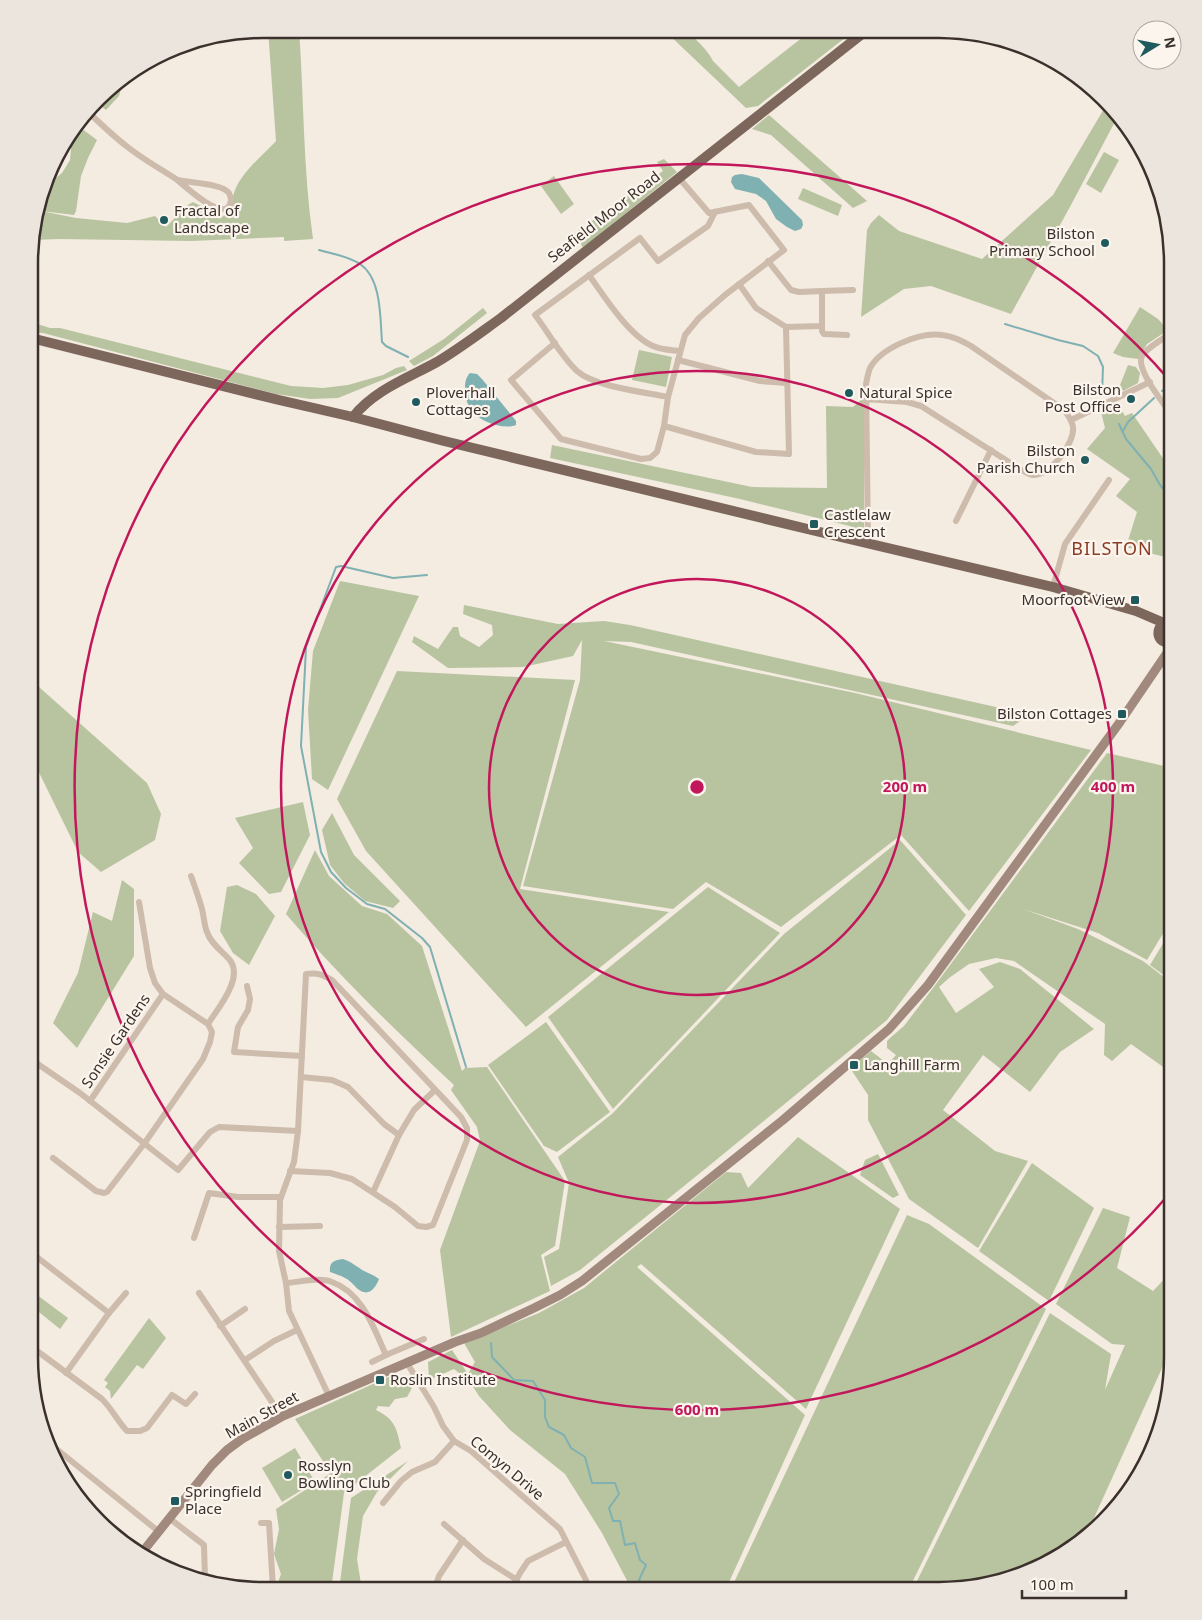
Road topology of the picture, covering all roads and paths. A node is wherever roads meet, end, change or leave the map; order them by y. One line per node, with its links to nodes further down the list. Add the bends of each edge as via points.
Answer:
1 (857, 38): 3 (main road, Seafield Moor Road)
2 (92, 115): 4 (street, via 126,146)
3 (679, 178): 5 (street, via 709,213); 24 (main road, Seafield Moor Road, via 501,318 438,361 373,397)
4 (178, 180): 4 (street, via 218,186 228,191 231,202 224,208 209,205)
5 (715, 212): 6 (street, via 749,205 784,250); 7 (street, via 708,226 658,261 640,238)
6 (768, 262): 8 (street); 10 (street, via 790,290)
7 (589, 275): 16 (street, via 535,315); 17 (street, via 639,338 654,347)
8 (739, 284): 12 (street, via 756,308); 17 (street, via 699,318 685,335)
9 (853, 290): 10 (street)
10 (822, 291): 11 (street)
11 (822, 326): 12 (street); 13 (street, via 824,334)
12 (786, 327): 20 (street)
13 (847, 334)
14 (1164, 338): 19 (street, via 1142,356 1142,370)
15 (38, 340): 24 (main road)
16 (555, 343): 21 (street, via 576,370 586,377); 26 (street, via 511,380 561,439 641,459 650,458 657,452)
17 (680, 351): 18 (street)
18 (678, 360): 20 (street, via 760,381); 21 (street)
19 (1150, 382): 23 (street); 25 (street)
20 (787, 383): 26 (street, via 789,454 756,452)
21 (668, 397): 26 (street)
22 (866, 400): 25 (street, via 869,369 876,360 911,340 925,335 942,335 971,346 1064,410); 27 (street, via 921,406); 30 (street)
23 (1164, 403)
24 (353, 417): 30 (main road)
25 (1071, 420): 27 (street, via 1072,440 1049,470 1033,475)
26 (664, 426)
27 (991, 450): 29 (street)
28 (1109, 480): 31 (street, via 1065,544)
29 (956, 521)
30 (868, 543): 31 (main road)
31 (1053, 587): 32 (main road, via 1120,606 1144,615)
32 (1164, 628)
33 (1164, 648): 67 (main road, Main Street, via 1160,662 1120,722 928,985 889,1029 768,1132 582,1281 481,1333)
34 (191, 876): 38 (street, via 207,933 216,948 229,959 235,974)
35 (140, 902): 37 (street, Sonsie Gardens, via 150,968)
36 (247, 986): 39 (street, via 248,1010 238,1027 234,1052)
37 (163, 994): 38 (street, Sonsie Gardens); 43 (street, Sonsie Gardens)
38 (208, 1024): 46 (street, via 212,1032 203,1059)
39 (302, 1056): 41 (street); 42 (street, via 306,974 320,974 332,980)
40 (38, 1064): 43 (street)
41 (300, 1078): 44 (street); 45 (street, via 332,1080 348,1087)
42 (435, 1090): 45 (street, via 414,1110); 49 (street, via 461,1117 467,1128 467,1140 433,1225 418,1226)
43 (90, 1101): 46 (street)
44 (298, 1131): 46 (street, via 218,1128 210,1132 178,1170); 48 (street)
45 (399, 1135): 49 (street)
46 (144, 1144): 47 (street, via 104,1193 96,1191)
47 (53, 1158)
48 (290, 1171): 49 (street, via 330,1173 352,1179); 50 (street)
49 (373, 1192)
50 (280, 1197): 52 (street); 53 (street, via 209,1193)
51 (320, 1226): 52 (street)
52 (279, 1227): 55 (street, via 279,1251)
53 (194, 1238)
54 (38, 1258): 59 (street)
55 (286, 1283): 61 (street, via 289,1311); 64 (street, via 320,1280 332,1282 346,1291 366,1312)
56 (126, 1293): 59 (street)
57 (199, 1293): 60 (street)
58 (246, 1309): 60 (street)
59 (109, 1313): 68 (street)
60 (220, 1326): 65 (street)
61 (297, 1330): 65 (street); 70 (street)
62 (424, 1339): 64 (street)
63 (38, 1352): 68 (street)
64 (386, 1355): 66 (street)
65 (245, 1360): 71 (street)
66 (372, 1362)
67 (407, 1363): 70 (main road, Main Street); 72 (street, Comyn Drive)
68 (66, 1373): 69 (street, via 108,1405 127,1431 146,1428 172,1395 186,1404)
69 (194, 1394)
70 (329, 1396): 75 (main road, Main Street, via 283,1416 227,1450)
71 (274, 1405)
72 (454, 1440): 74 (street, via 436,1462 401,1480); 80 (street, Comyn Drive, via 560,1529)
73 (58, 1450): 78 (street)
74 (383, 1503)
75 (169, 1518): 78 (main road, Main Street); 82 (street, via 204,1545)
76 (261, 1523): 84 (street, via 269,1523)
77 (444, 1524): 79 (street)
78 (158, 1531): 81 (main road, Main Street)
79 (463, 1540): 83 (street); 85 (street)
80 (566, 1542): 83 (street, via 528,1561); 86 (street, Comyn Drive)
81 (144, 1549)
82 (205, 1575)
83 (516, 1580)
84 (273, 1582)
85 (437, 1582)
86 (587, 1582)

